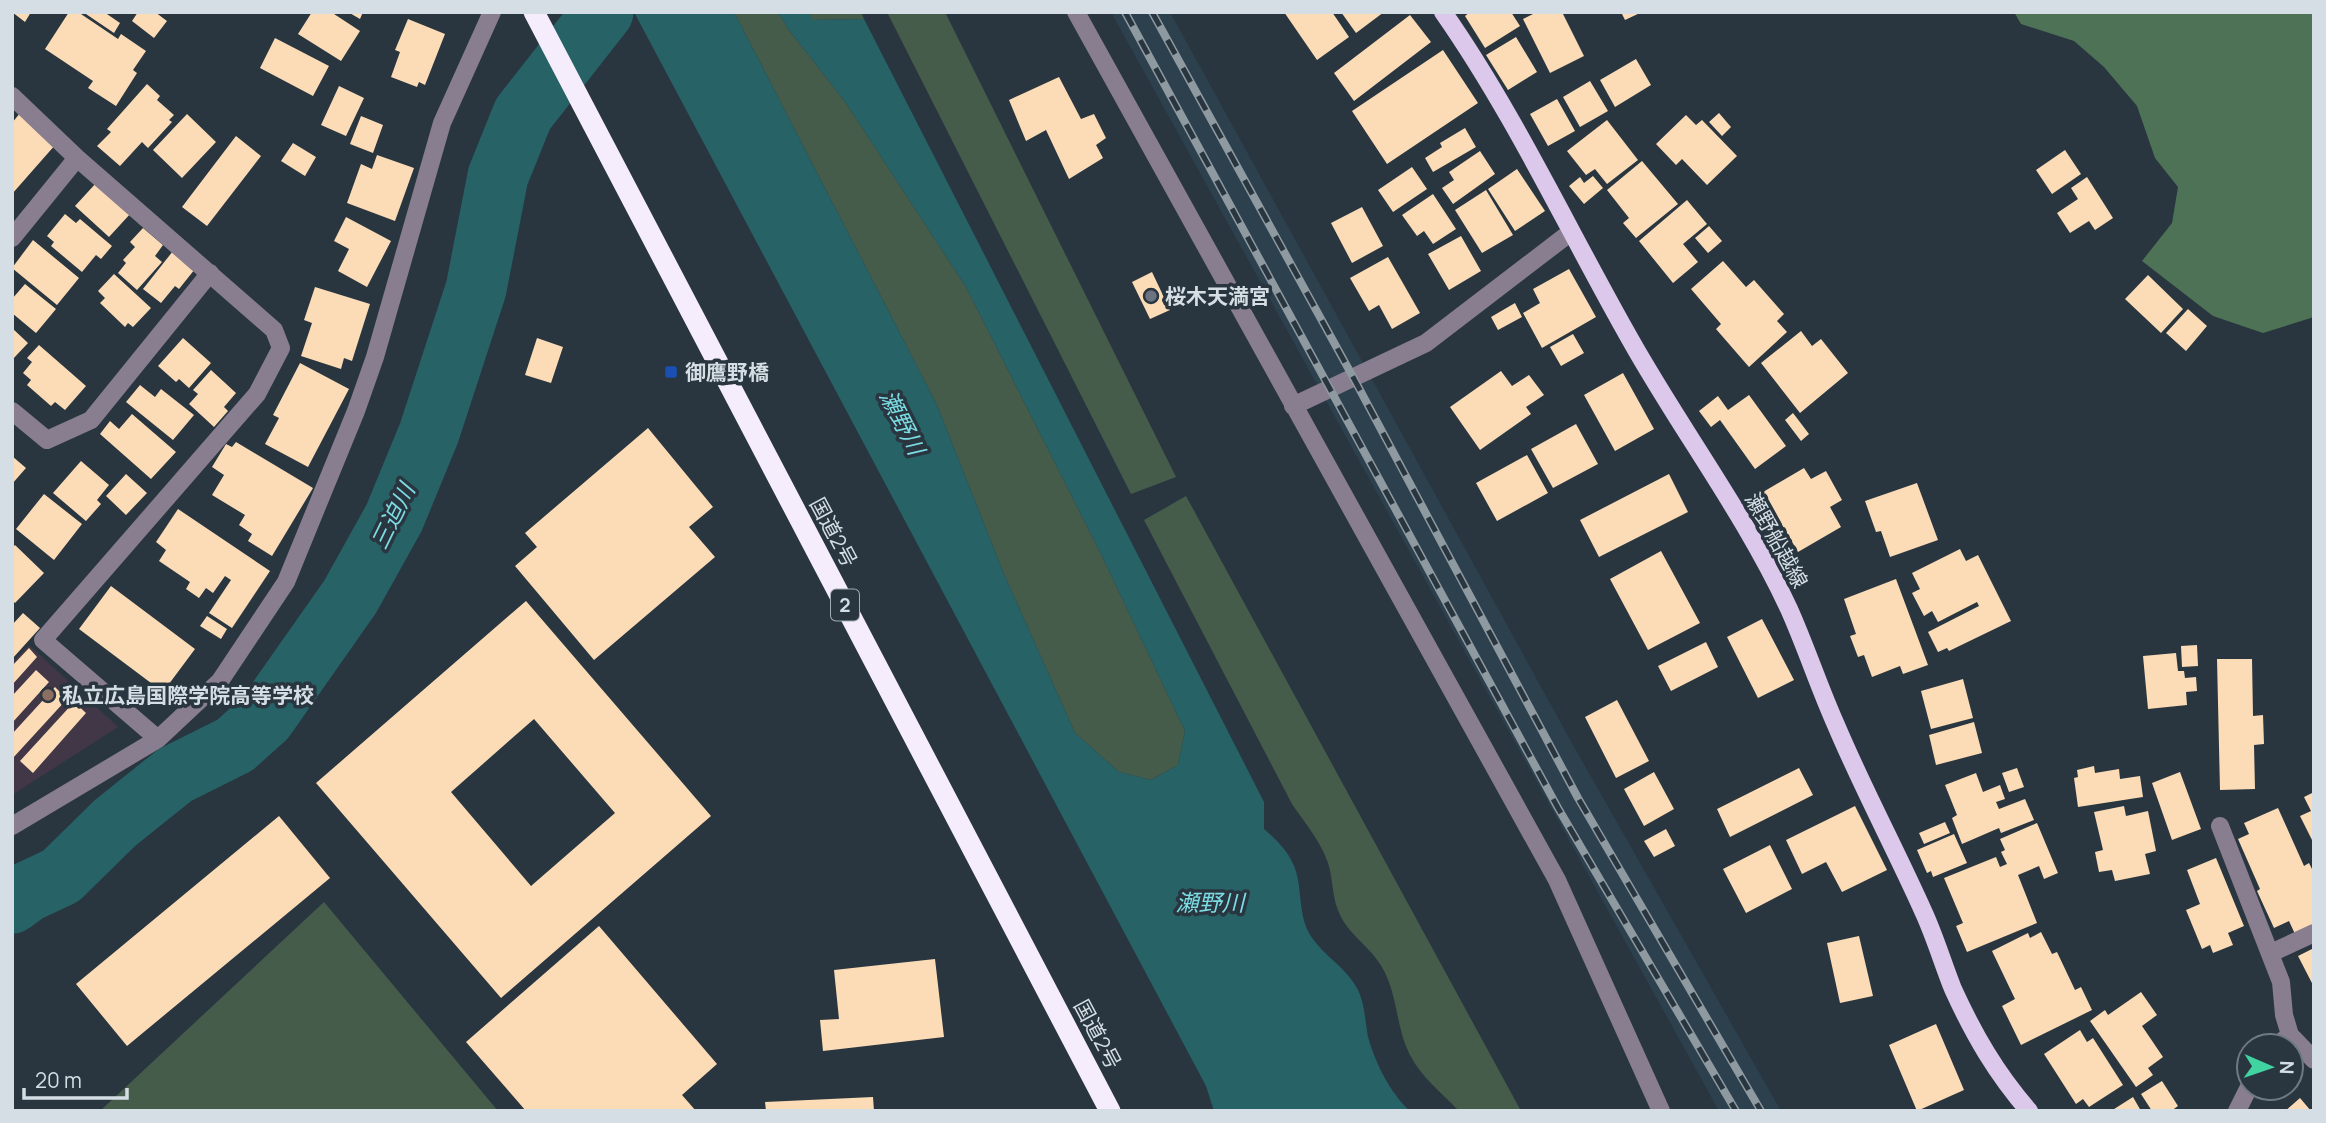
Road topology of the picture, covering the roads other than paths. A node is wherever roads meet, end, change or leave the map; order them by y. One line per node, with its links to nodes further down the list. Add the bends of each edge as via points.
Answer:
1 (492, 12): 12 (street, via 442,123 364,390 286,582 220,681)
2 (534, 12): 18 (highway, 国道2号 / 2)
3 (1076, 12): 10 (street)
4 (1443, 12): 7 (main road, 瀬野船越線, via 1506,111)
5 (12, 96): 6 (street)
6 (77, 158): 8 (street); 9 (street)
7 (1571, 232): 10 (street, via 1426,343); 20 (main road, 瀬野船越線, via 1660,391 1771,572 1837,728 1935,937 1952,986 2002,1079)
8 (12, 238)
9 (210, 273): 11 (street, via 92,420 47,440); 12 (street, via 274,330 281,348 257,394 43,640)
10 (1293, 406): 19 (street, via 1557,880)
11 (12, 411)
12 (158, 739): 13 (street)
13 (12, 826)
14 (2220, 826): 16 (street)
15 (2314, 933): 16 (street)
16 (2271, 953): 17 (street, via 2281,982)
17 (2283, 1032)
18 (1110, 1111)
19 (1661, 1111)
20 (2029, 1111)

